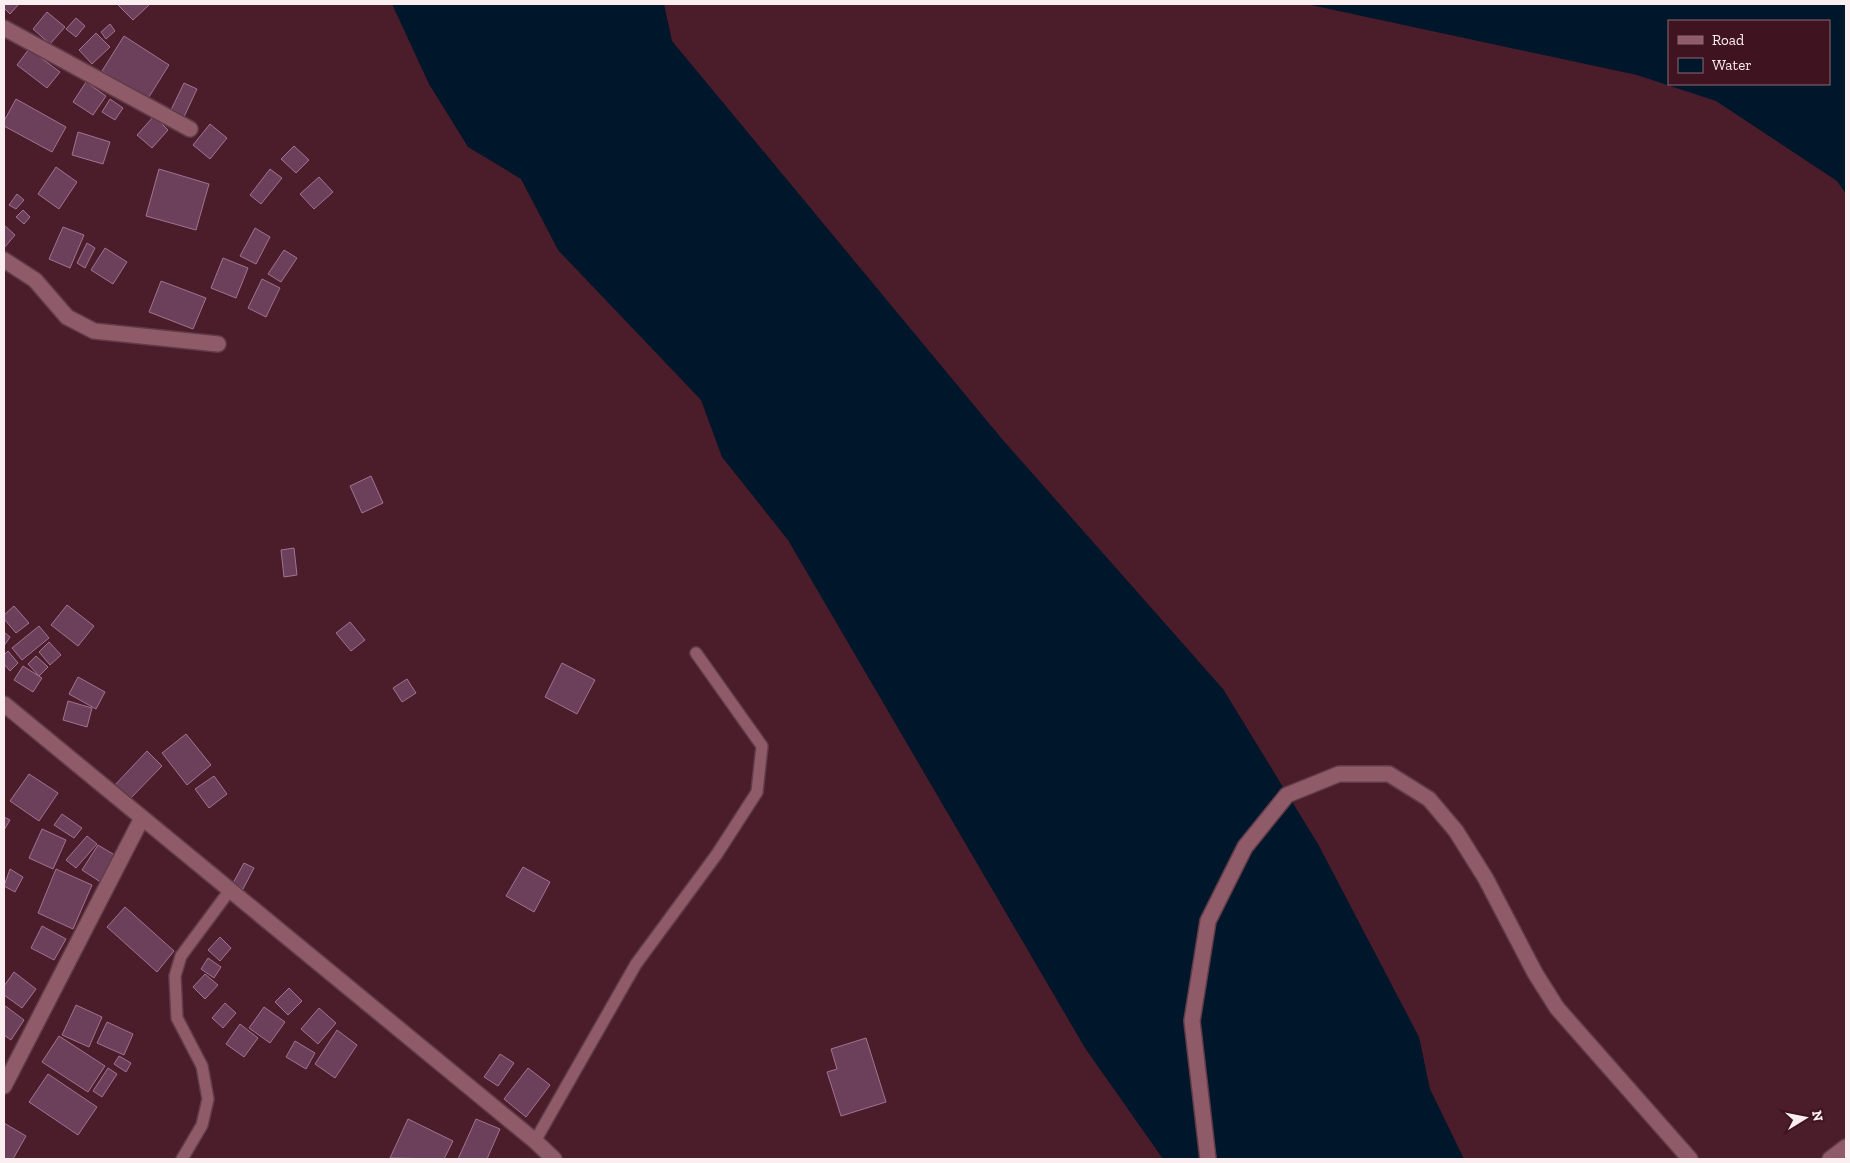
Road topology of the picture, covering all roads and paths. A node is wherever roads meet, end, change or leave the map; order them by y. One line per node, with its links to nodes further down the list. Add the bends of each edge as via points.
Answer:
1 (4, 28): 2 (street)
2 (190, 129)
3 (4, 260): 4 (street, via 34,280 67,317 94,331)
4 (218, 344)
5 (696, 653): 10 (lane, via 762,746 758,792 636,964)
6 (4, 704): 7 (street)
7 (142, 818): 8 (street); 9 (street)
8 (230, 890): 10 (street); 12 (lane, via 181,956 175,976 177,1018 202,1066 208,1099 202,1125)
9 (4, 1086)
10 (535, 1141): 13 (street)
11 (1846, 1148): 16 (street)
12 (182, 1159)
13 (554, 1159)
14 (1208, 1159): 15 (street, via 1192,1021 1208,921 1245,847 1287,795 1339,774 1389,774 1428,800 1456,831 1557,1008)
15 (1690, 1159)
16 (1830, 1159)

